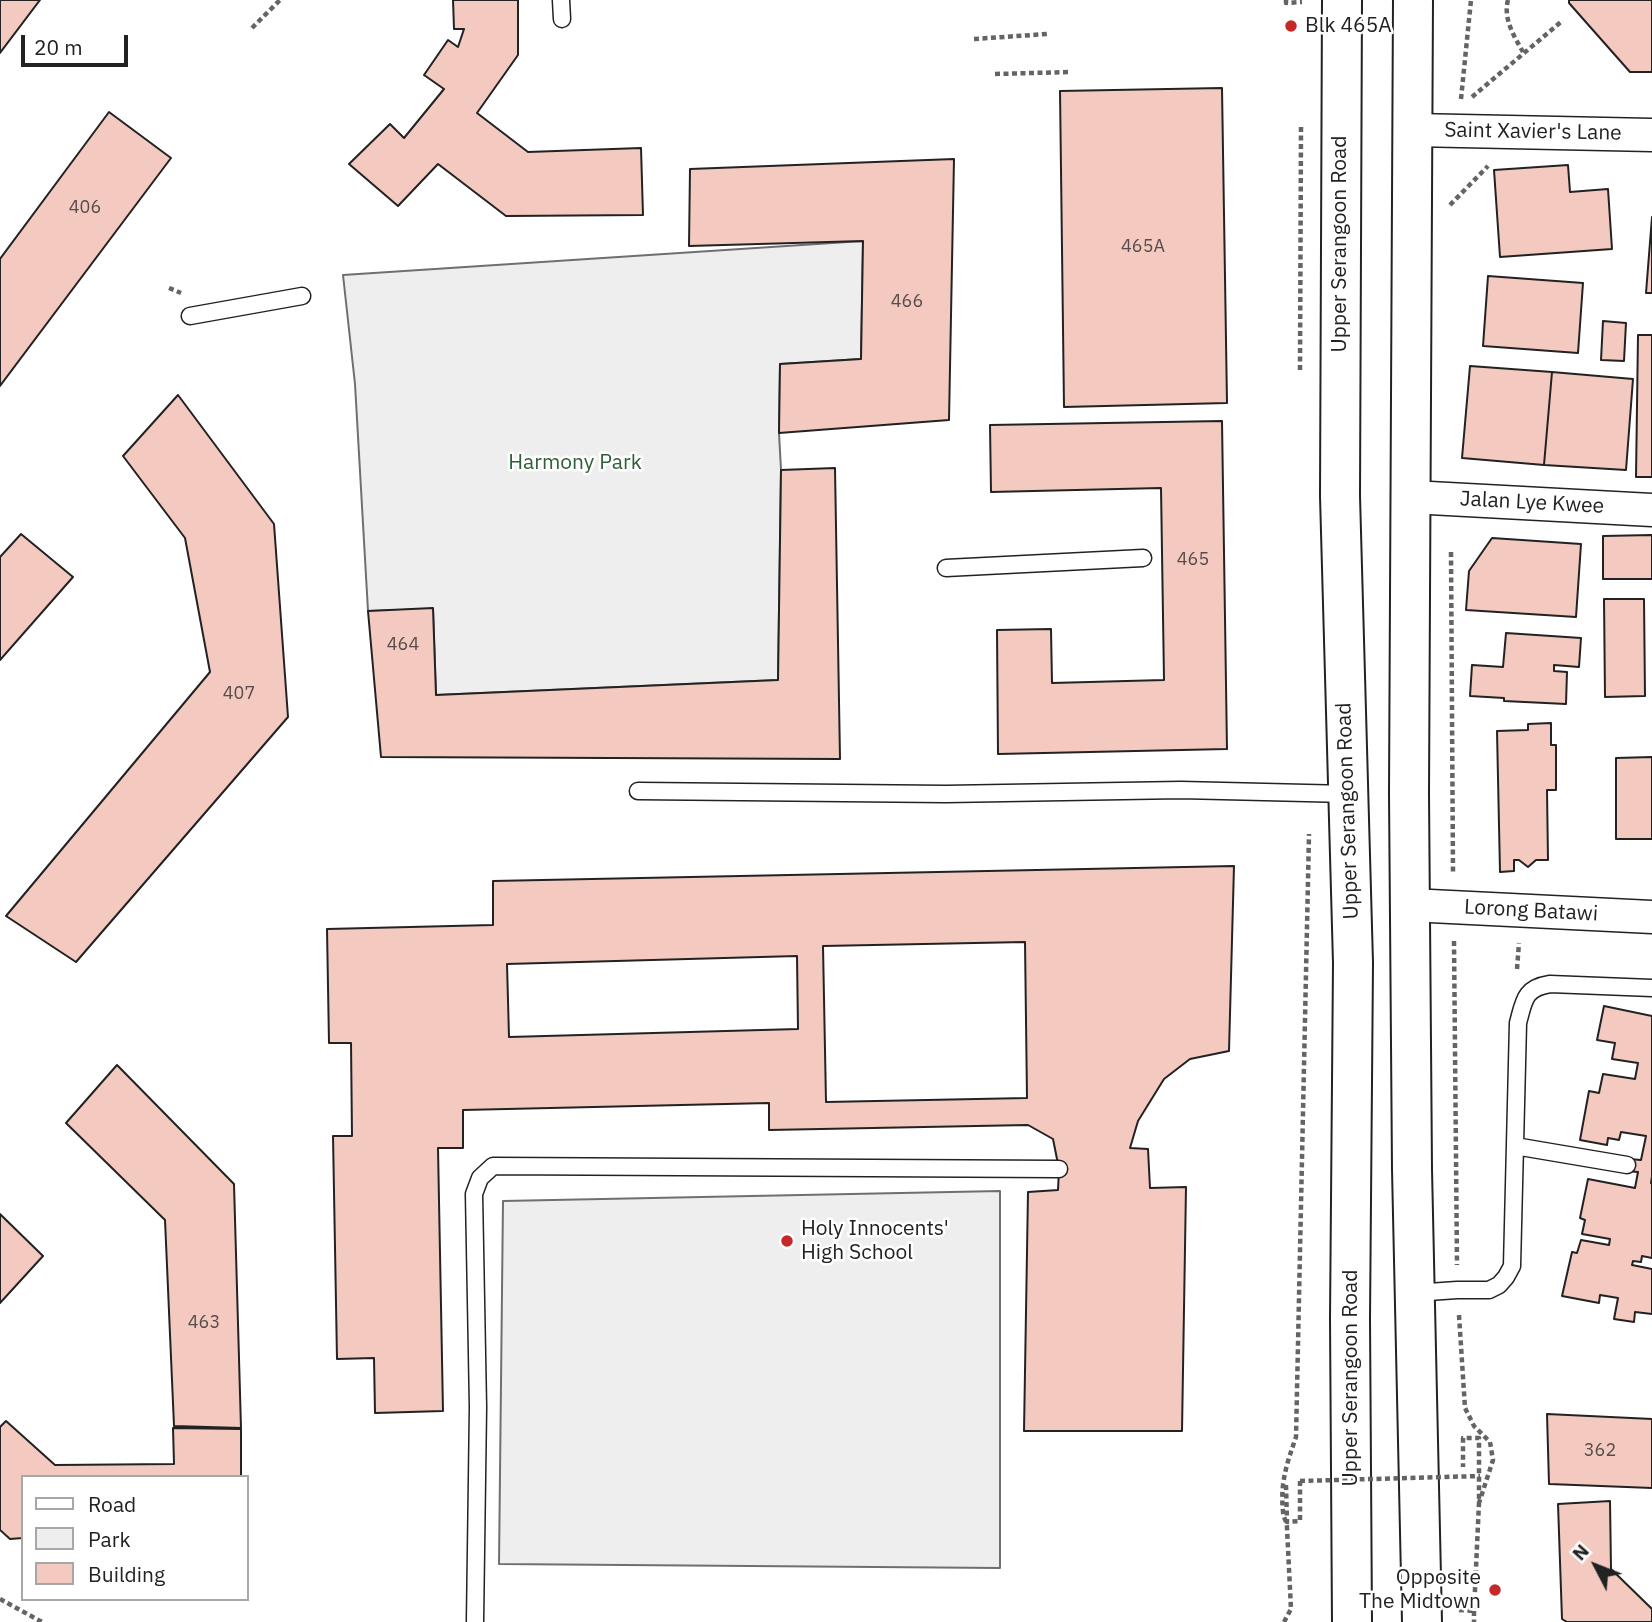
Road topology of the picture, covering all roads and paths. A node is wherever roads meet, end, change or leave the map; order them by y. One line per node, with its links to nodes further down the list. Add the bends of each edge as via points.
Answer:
1 (280, 0): 11 (path)
2 (561, 0): 9 (lane)
3 (1286, 0): 8 (path)
4 (1342, 0): 32 (main road, Upper Serangoon Road, via 1340,496)
5 (1413, 0): 18 (main road)
6 (1471, 0): 14 (path, via 1461,107)
7 (1507, 0): 14 (path, via 1505,10)
8 (1302, 2)
9 (562, 19)
10 (1562, 21): 14 (path)
11 (253, 28)
12 (1047, 34): 13 (path)
13 (974, 39)
14 (1523, 52)
15 (1070, 72): 16 (path)
16 (995, 75)
17 (1301, 123): 24 (path)
18 (1413, 130): 19 (street, Saint Xavier's Lane); 25 (main road)
19 (1652, 135)
20 (1447, 195): 21 (path)
21 (1447, 208)
22 (302, 296): 23 (lane)
23 (190, 316)
24 (1300, 383)
25 (1411, 498): 26 (street, Jalan Lye Kwee); 33 (main road)
26 (1450, 499): 27 (street, Jalan Lye Kwee); 34 (path)
27 (1652, 510)
28 (1143, 558): 29 (lane)
29 (946, 568)
30 (638, 791): 31 (lane)
31 (1310, 793): 32 (lane); 46 (path, via 1296,1437 1283,1475)
32 (1348, 794): 53 (main road, Upper Serangoon Road, via 1353,963)
33 (1410, 905): 34 (street, Lorong Batawi); 41 (main road)
34 (1454, 908): 35 (street, Lorong Batawi); 40 (path)
35 (1652, 917)
36 (1652, 988): 37 (lane, via 1550,984 1525,997 1518,1023)
37 (1515, 1146): 38 (lane); 40 (lane, via 1512,1266 1499,1285 1489,1290)
38 (1627, 1165)
39 (1059, 1169): 51 (lane, via 493,1166 480,1178 474,1194 478,1406)
40 (1457, 1290): 41 (lane); 45 (path, via 1465,1408 1490,1442 1493,1460)
41 (1415, 1293): 49 (main road)
42 (1463, 1467): 43 (path, via 1463,1438 1479,1438)
43 (1480, 1476): 45 (path); 46 (path, bridge, via 1300,1481 1300,1521)
44 (1286, 1481): 46 (path)
45 (1479, 1503): 48 (path)
46 (1287, 1522): 52 (path, via 1291,1609)
47 (0, 1599): 50 (path)
48 (1474, 1611): 49 (path); 54 (path)
49 (1422, 1615)
50 (42, 1622)
51 (475, 1622)
52 (1284, 1622)
53 (1352, 1622)
54 (1474, 1622)

